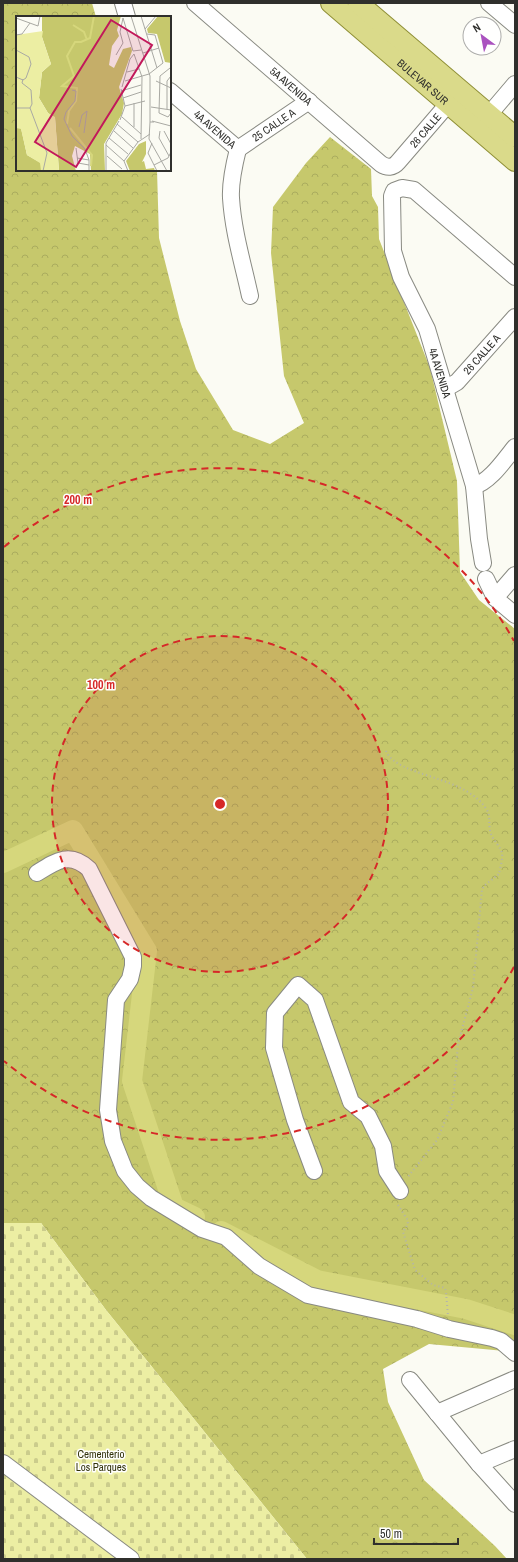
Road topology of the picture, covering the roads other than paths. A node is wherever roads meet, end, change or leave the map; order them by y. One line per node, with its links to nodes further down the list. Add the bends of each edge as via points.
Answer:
1 (123, 3): 6 (street)
2 (195, 3): 11 (street, 5A AVENIDA)
3 (331, 3): 10 (main road, BULEVAR SUR)
4 (358, 3): 10 (main road, BULEVAR SUR)
5 (489, 3): 7 (street)
6 (127, 16)
7 (515, 25)
8 (515, 84): 12 (street)
9 (171, 92): 14 (street, 4A AVENIDA)
10 (452, 96): 12 (main road, BULEVAR SUR); 16 (street, 26 CALLE, via 396,165)
11 (309, 101): 14 (street, 25 CALLE A); 16 (street, 5A AVENIDA, via 380,164)
12 (483, 122): 13 (main road, BULEVAR SUR); 15 (main road, BULEVAR SUR)
13 (515, 137)
14 (238, 149): 18 (street, 4A AVENIDA, via 232,176 231,197)
15 (515, 161)
16 (388, 167)
17 (515, 277): 20 (street, 4A AVENIDA, via 414,190 406,188 394,192 393,251 401,277 427,329)
18 (250, 296)
19 (515, 317): 20 (street, 26 CALLE A, via 457,382)
20 (445, 389): 22 (street, 4A AVENIDA)
21 (515, 447): 22 (street, via 488,479)
22 (474, 486): 23 (street, 4A AVENIDA)
23 (483, 563)
24 (515, 575): 26 (street)
25 (486, 579): 26 (street)
26 (495, 598): 27 (street)
27 (515, 615)
28 (37, 873): 31 (street, via 56,861 69,859 81,862 89,869 133,957 130,979 116,1000 108,1110 113,1140 124,1171 137,1186 151,1198 202,1229 226,1237 259,1266 308,1295 492,1338 501,1341)
29 (314, 1171): 30 (street, via 274,1048 275,1013 298,985 315,1000 351,1102 368,1116 383,1146 387,1171)
30 (400, 1192)
31 (515, 1353)
32 (515, 1379): 34 (street)
33 (410, 1380): 34 (street)
34 (437, 1413): 37 (street)
35 (515, 1449): 37 (street)
36 (3, 1463): 39 (street)
37 (479, 1464): 38 (street)
38 (515, 1504)
39 (131, 1559)

